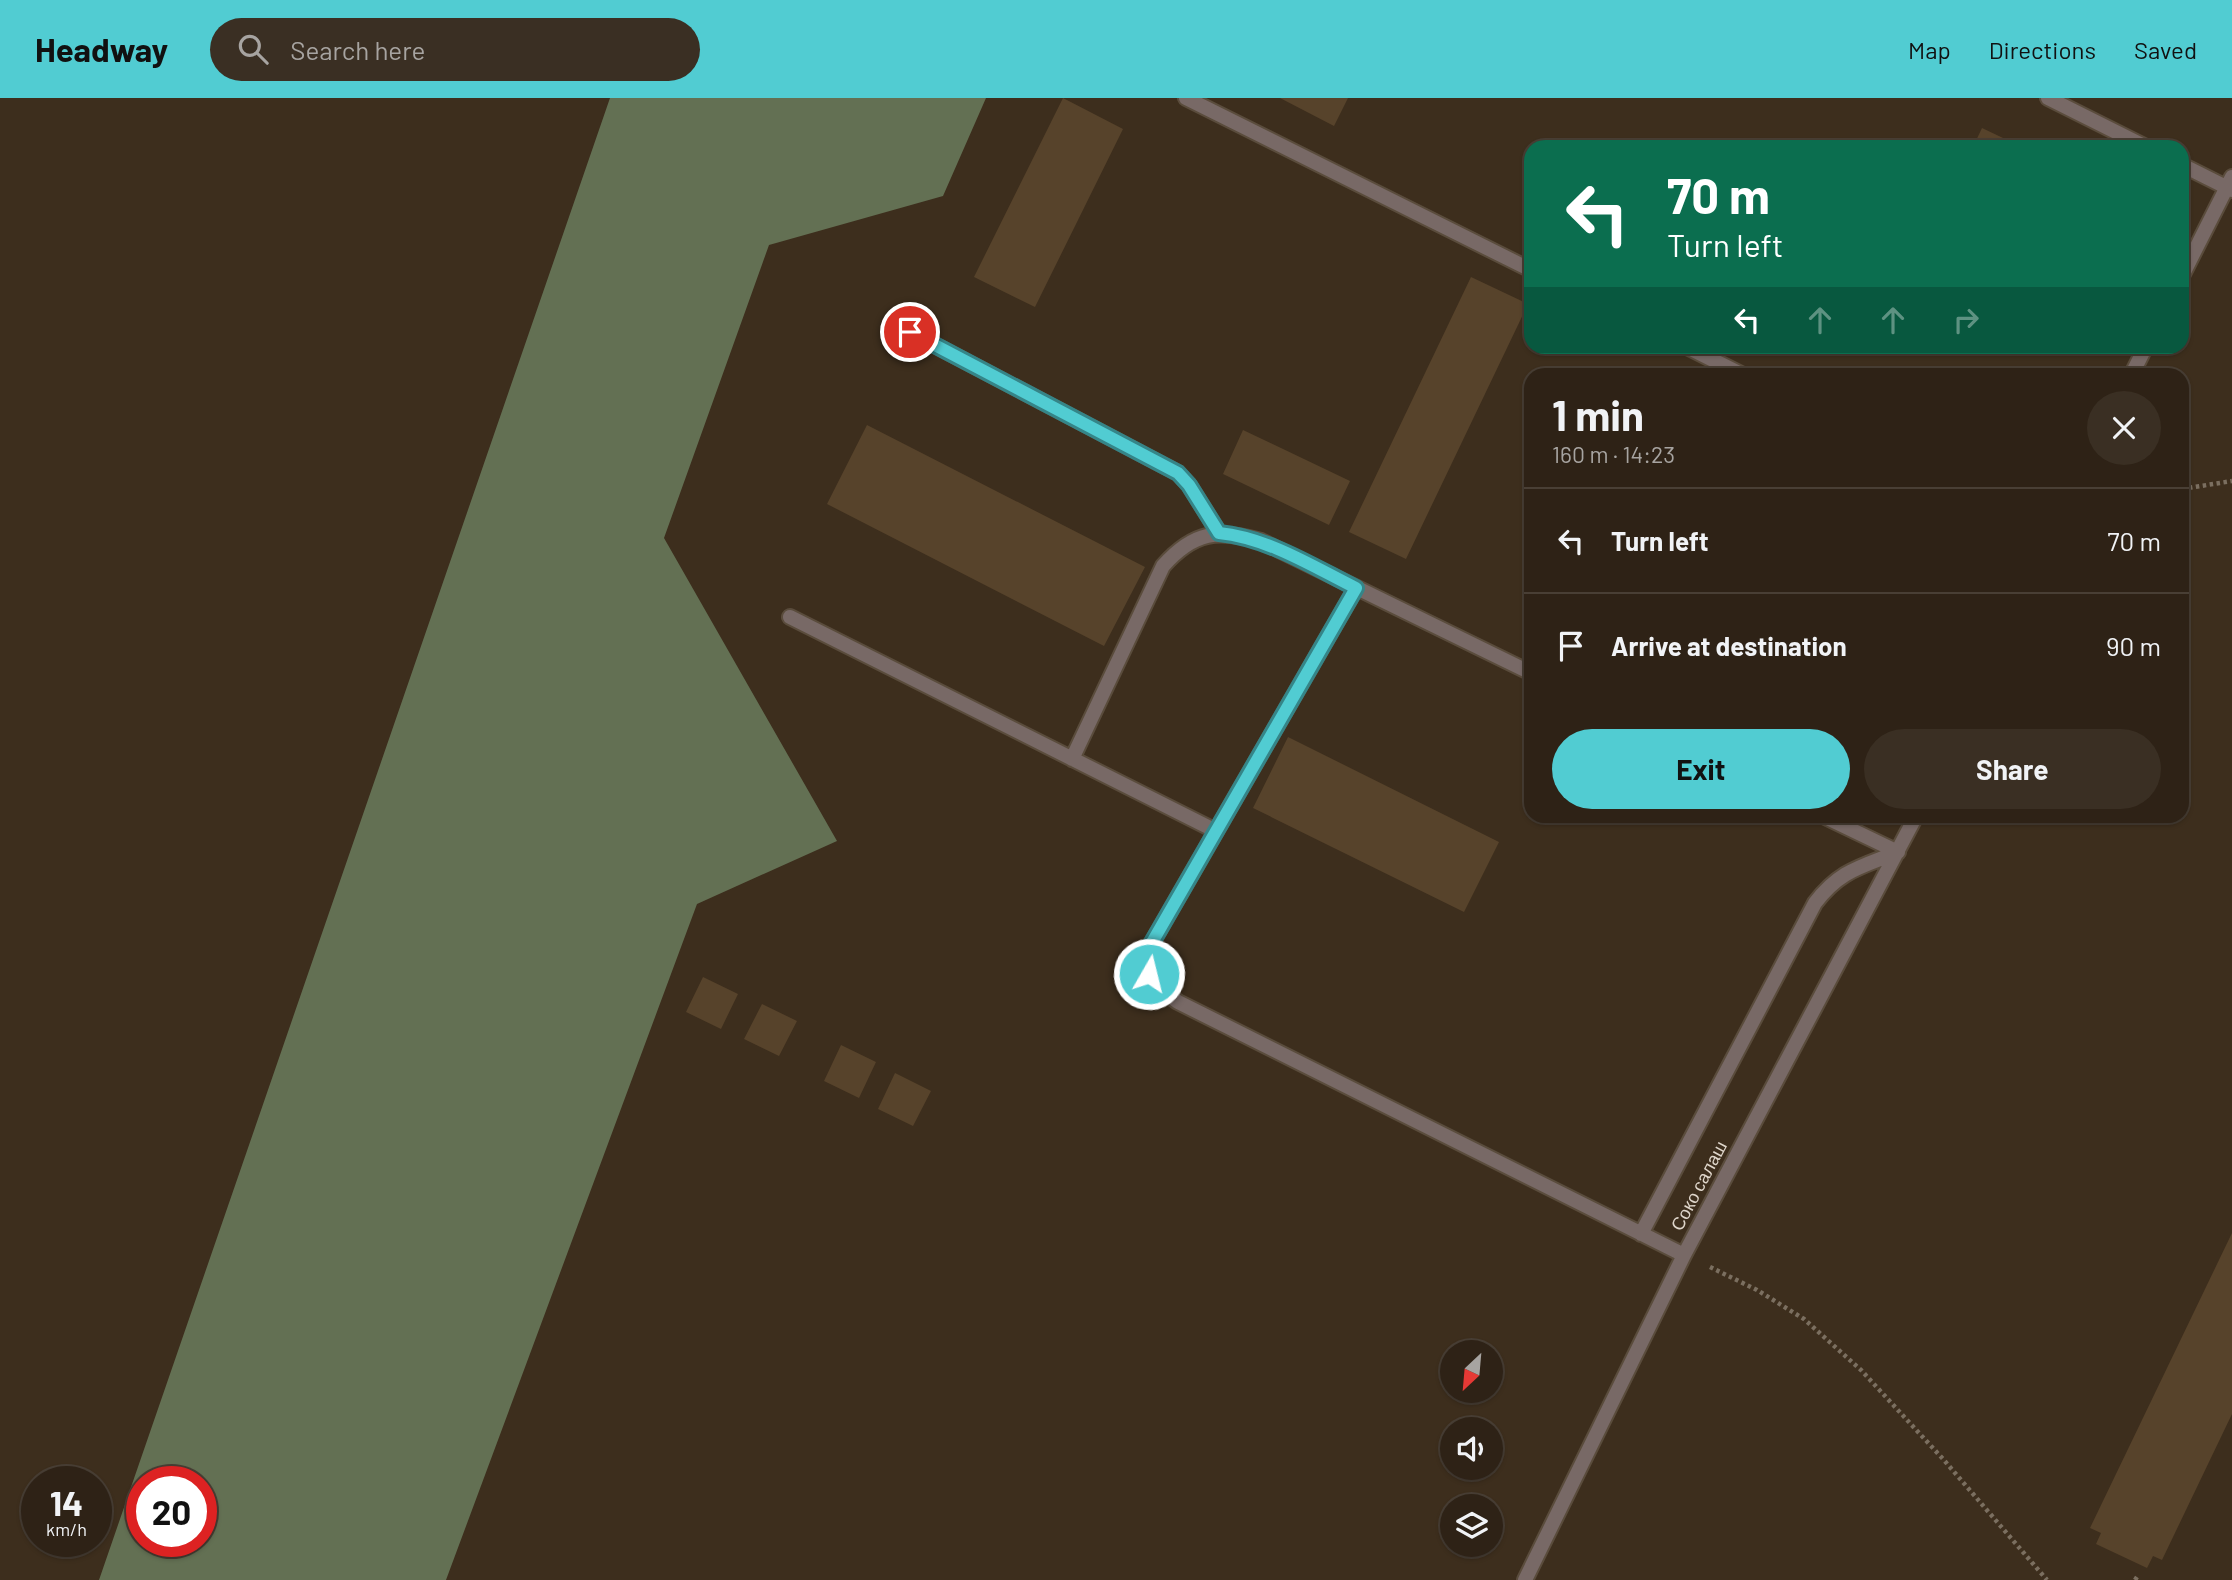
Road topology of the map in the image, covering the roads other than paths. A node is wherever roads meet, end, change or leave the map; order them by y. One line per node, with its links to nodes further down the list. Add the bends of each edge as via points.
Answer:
1 (1186, 98): 7 (lane)
2 (2048, 98): 3 (lane)
3 (2132, 140)
4 (2189, 168): 5 (lane)
5 (2230, 185): 6 (lane)
6 (2189, 263)
7 (1524, 267)
8 (910, 332): 11 (lane, via 1178,473)
9 (1701, 354): 10 (lane)
10 (1729, 368)
11 (1219, 533): 12 (lane, via 1261,541); 15 (lane, via 1186,543 1163,566)
12 (1356, 588): 14 (lane); 18 (lane)
13 (790, 617): 15 (lane)
14 (1524, 670)
15 (1072, 759): 18 (lane)
16 (1838, 823): 19 (lane)
17 (1912, 823): 19 (lane, Соко салаш)
18 (1216, 831): 20 (lane, via 1150,946 1147,956 1153,983 1178,1002)
19 (1898, 852): 20 (lane, via 1848,872 1829,885 1815,903); 21 (lane, Соко салаш)
20 (1642, 1234): 21 (lane)
21 (1685, 1255): 22 (lane, Соко салаш)
22 (1525, 1580)

